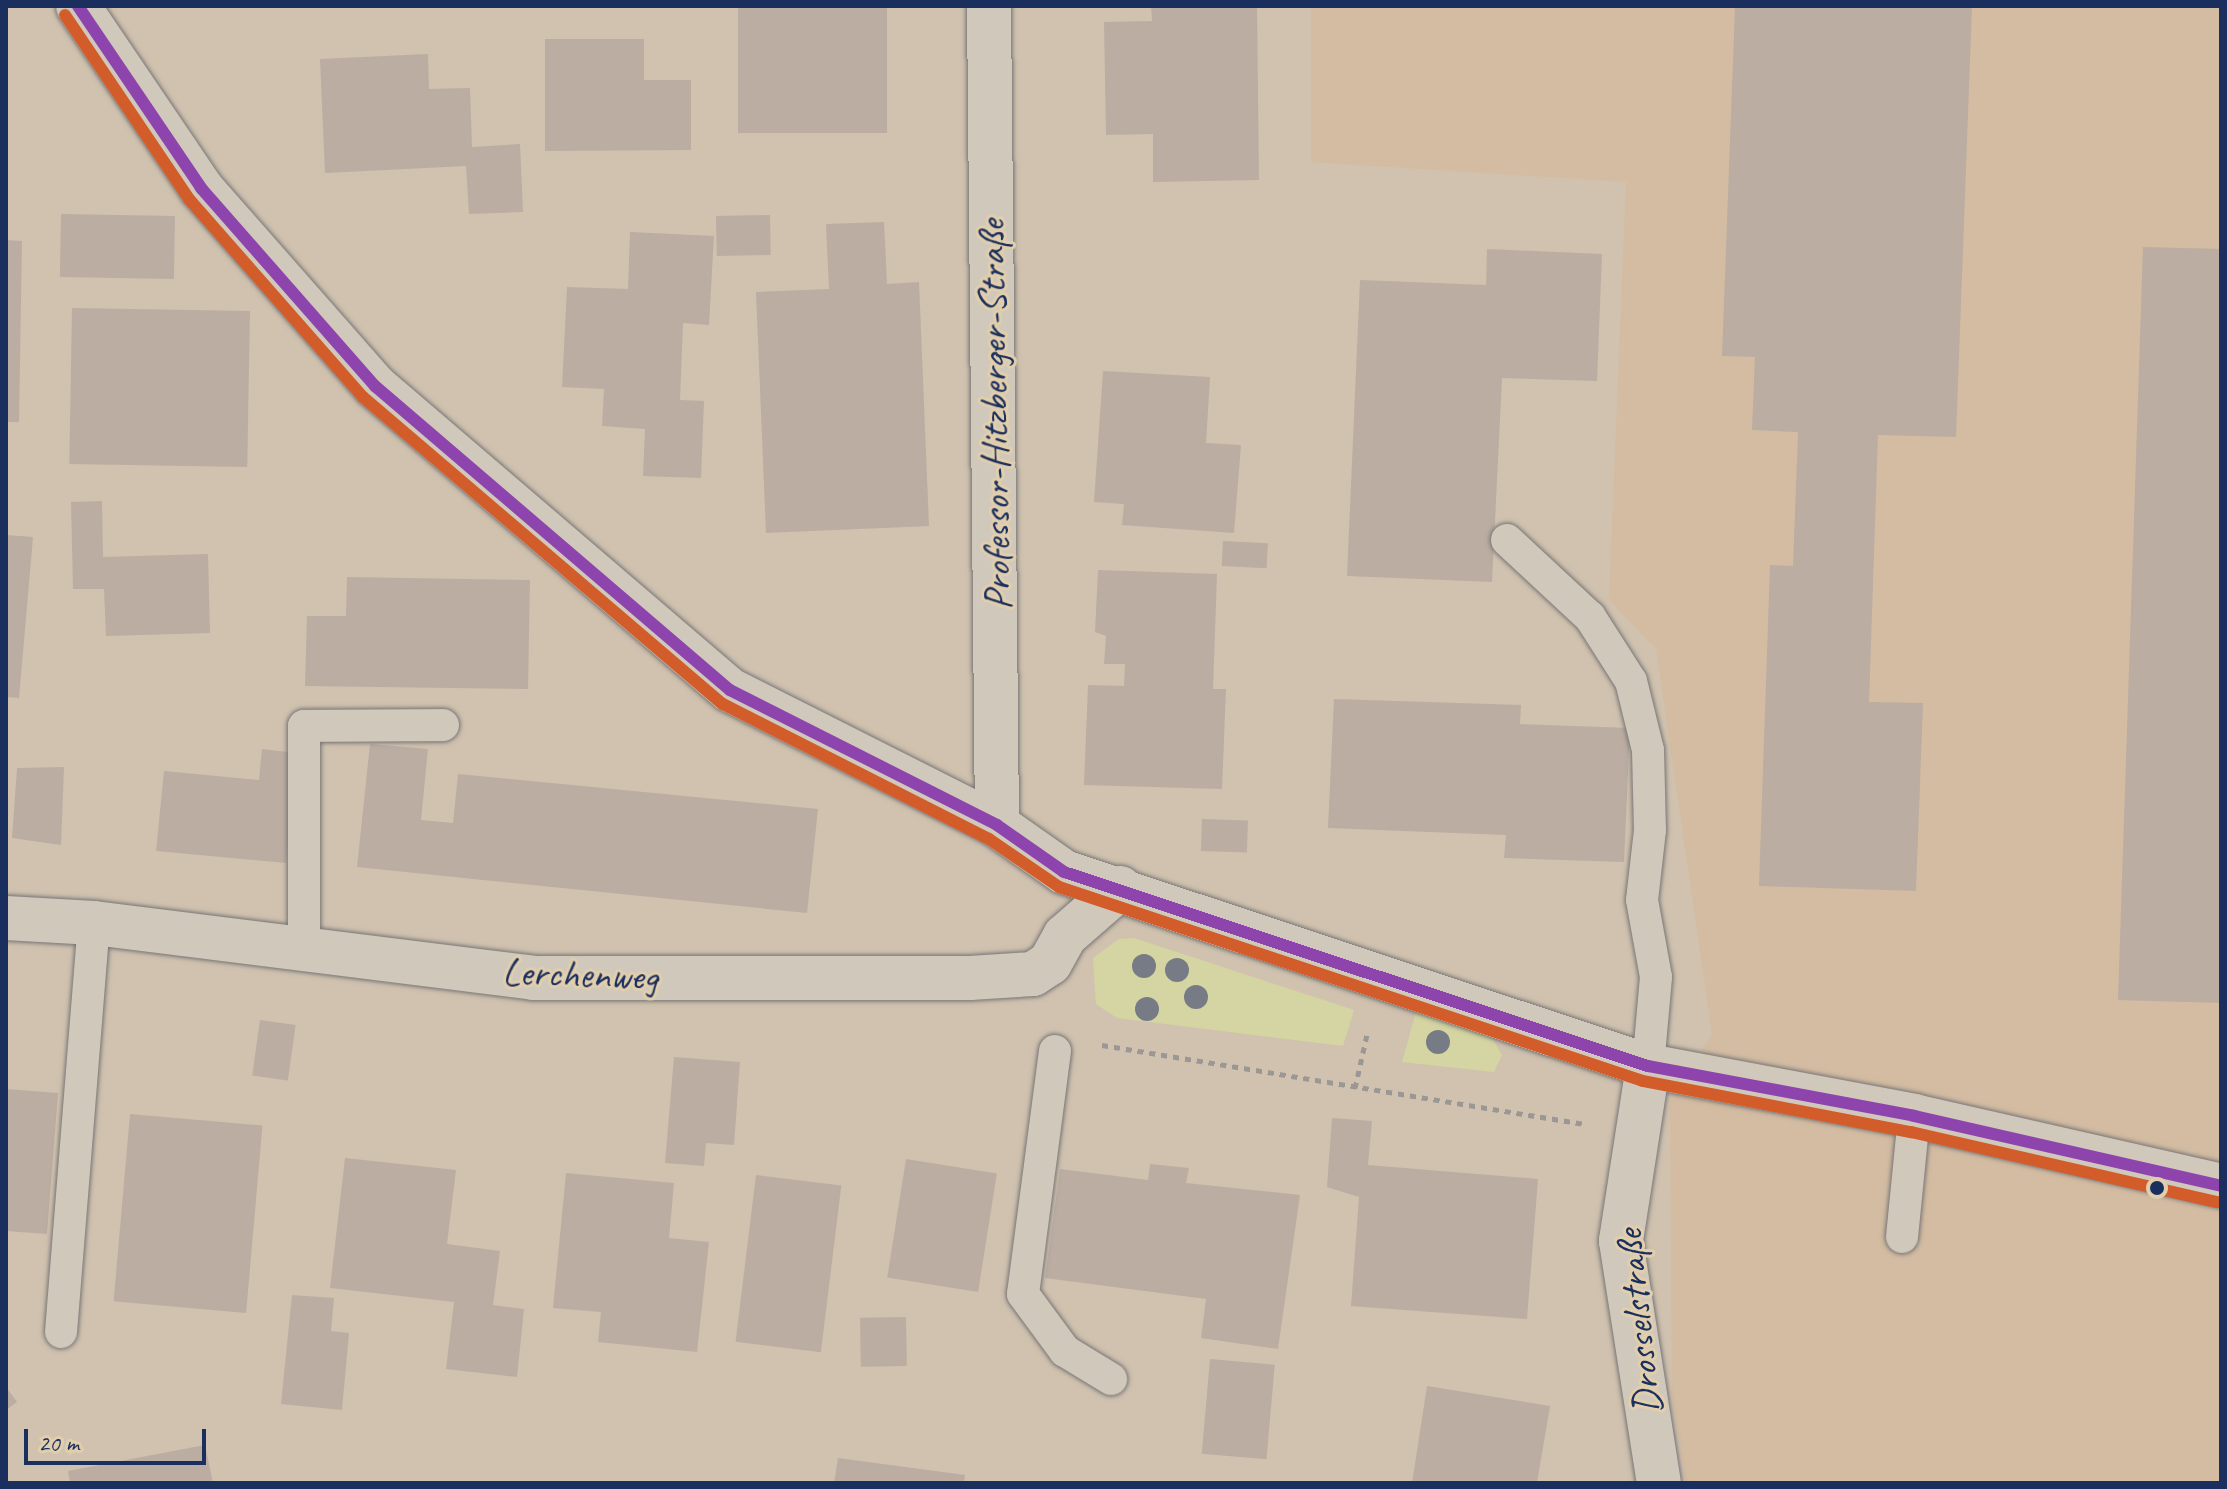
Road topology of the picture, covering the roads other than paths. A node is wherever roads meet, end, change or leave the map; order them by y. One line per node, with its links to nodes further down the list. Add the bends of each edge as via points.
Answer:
1 (78, 6): 5 (street, via 201,188 375,386 730,690)
2 (989, 6): 5 (street, Professor-Hitzberger-Straße)
3 (1507, 540): 11 (lane, via 1590,617 1631,681 1648,750 1650,830 1642,900 1656,977)
4 (443, 725): 9 (lane, via 304,726)
5 (997, 825): 6 (street, via 1064,872)
6 (1120, 888): 9 (street, Lerchenweg, via 1065,936 1050,963 1033,974 533,978); 11 (street)
7 (6, 918): 8 (street, Lerchenweg)
8 (94, 923): 9 (street, Lerchenweg); 15 (lane)
9 (304, 949)
10 (1055, 1051): 16 (lane, via 1023,1294 1065,1351)
11 (1648, 1066): 12 (street); 17 (street, Drosselstraße, via 1621,1241)
12 (1914, 1116): 13 (street); 14 (lane)
13 (2221, 1186)
14 (1902, 1237)
15 (61, 1332)
16 (1111, 1379)
17 (1659, 1483)

